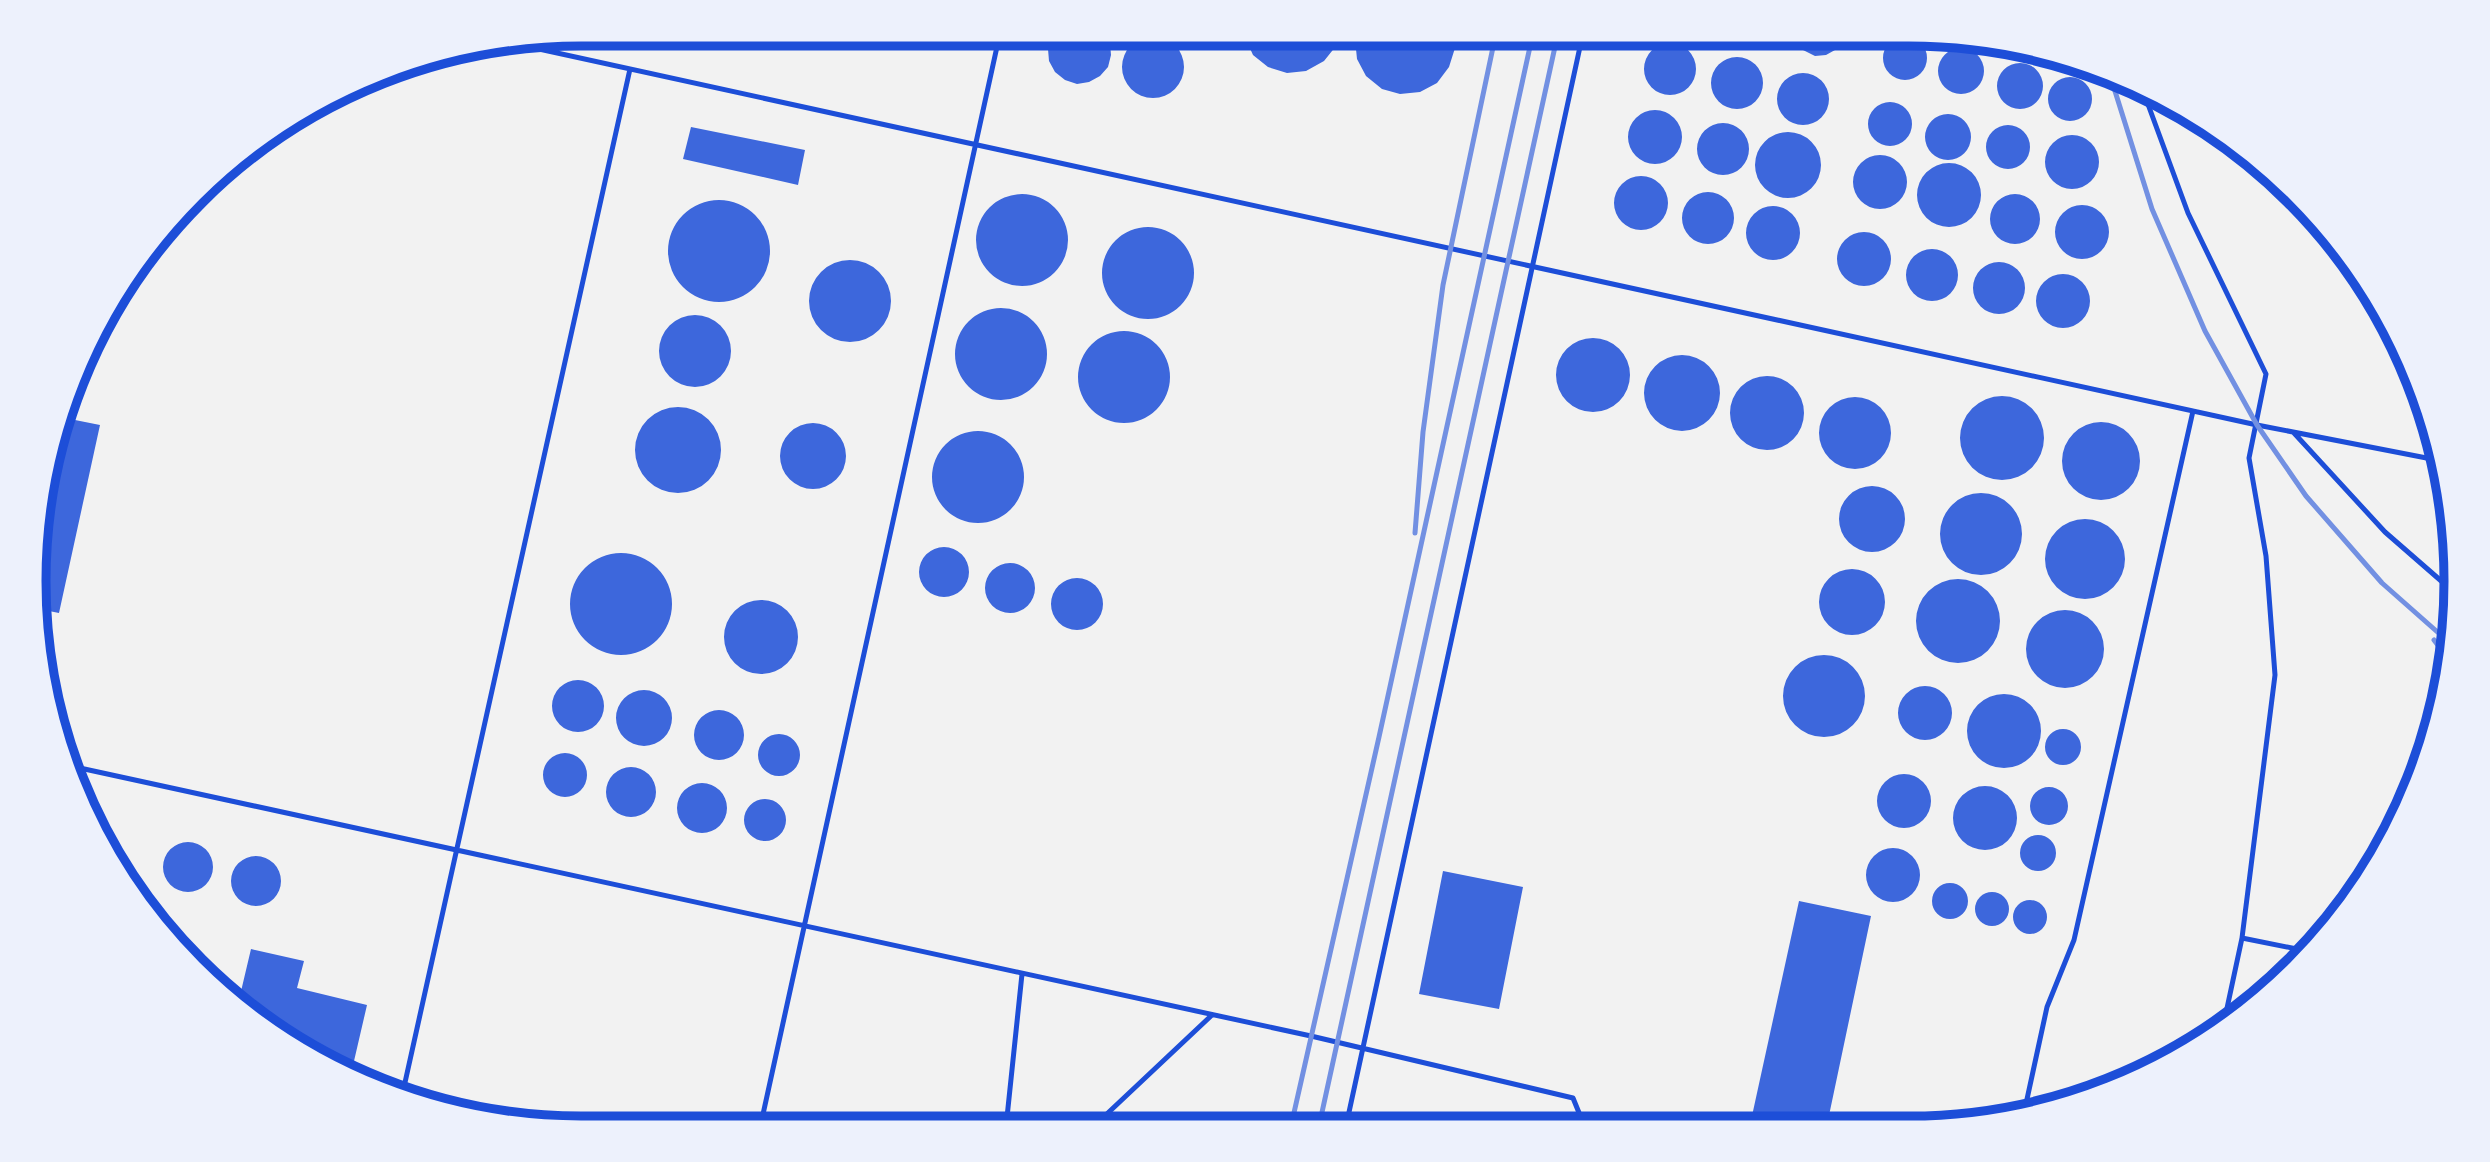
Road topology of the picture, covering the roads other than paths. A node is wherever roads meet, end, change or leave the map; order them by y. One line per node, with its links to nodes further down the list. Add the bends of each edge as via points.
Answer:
1 (997, 46): 6 (lane)
2 (1580, 46): 7 (lane)
3 (534, 48): 4 (lane)
4 (630, 69): 6 (lane); 14 (lane)
5 (2147, 102): 9 (lane, via 2189,213 2266,374)
6 (975, 144): 7 (lane); 15 (lane)
7 (1532, 266): 8 (lane); 21 (lane)
8 (2193, 411): 9 (lane); 23 (lane, via 2074,940 2047,1007)
9 (2257, 425): 10 (lane); 16 (lane, via 2249,457 2266,556 2275,675)
10 (2294, 432): 11 (lane); 12 (lane, via 2385,533)
11 (2430, 459)
12 (2444, 584)
13 (79, 768): 14 (lane)
14 (455, 850): 15 (lane); 22 (lane)
15 (804, 926): 18 (lane); 24 (lane)
16 (2242, 938): 17 (lane); 19 (lane)
17 (2298, 949)
18 (1022, 974): 20 (lane); 25 (lane)
19 (2226, 1012)
20 (1212, 1015): 21 (lane); 26 (lane)
21 (1363, 1049): 27 (lane); 28 (lane, via 1573,1098)
22 (404, 1086)
23 (2026, 1103)
24 (763, 1116)
25 (1007, 1116)
26 (1105, 1116)
27 (1348, 1116)
28 (1580, 1116)

